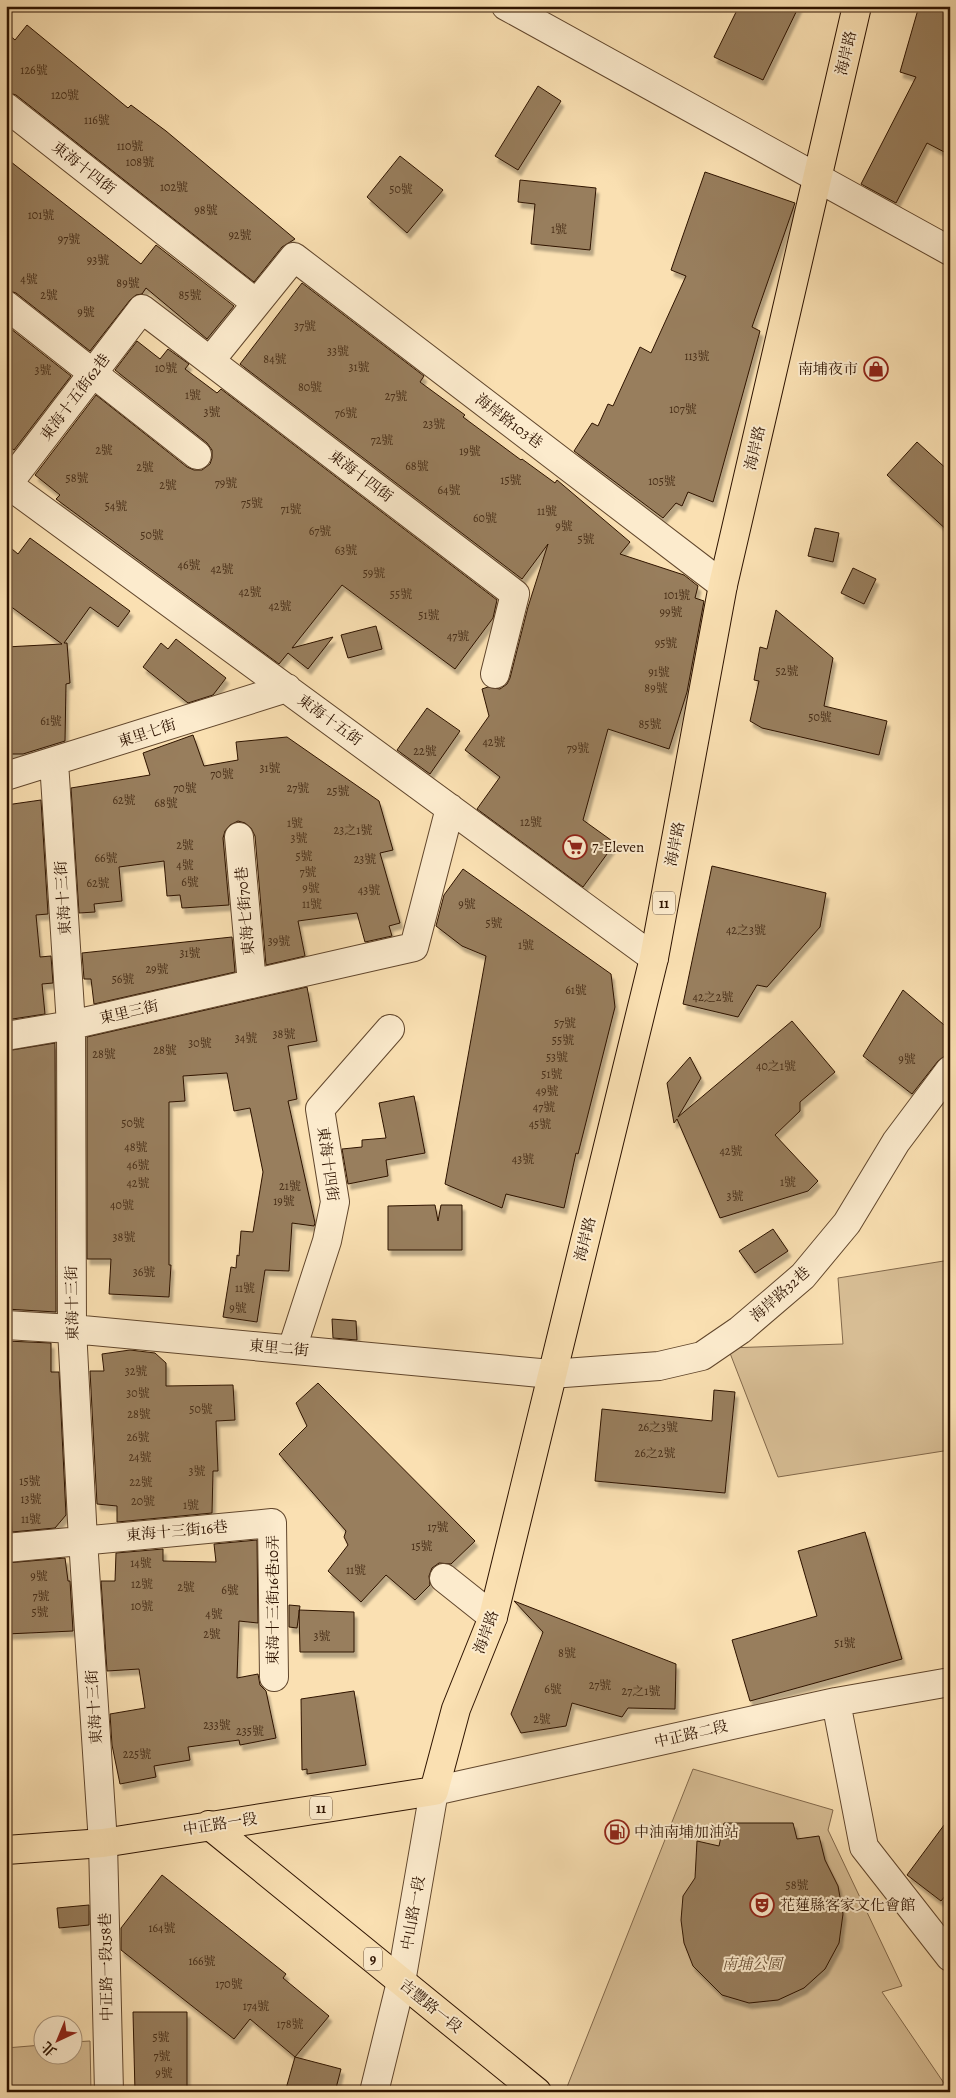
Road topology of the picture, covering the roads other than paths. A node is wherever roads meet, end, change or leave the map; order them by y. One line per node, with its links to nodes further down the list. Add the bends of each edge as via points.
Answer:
1 (506, 6): 4 (street)
2 (857, 6): 4 (main road, 海岸路 / 11)
3 (6, 107): 6 (street, 東海十四街)
4 (817, 178): 5 (street); 13 (main road, 海岸路 / 11)
5 (950, 251)
6 (256, 303): 9 (street); 13 (street, 海岸路103巷, via 294,256)
7 (6, 305): 10 (street)
8 (142, 309): 9 (street, 東海十四街); 10 (street, 東海十五街62巷)
9 (210, 361): 14 (street, 東海十四街, via 515,594)
10 (93, 373): 11 (street); 12 (street, 東海十五街62巷)
11 (197, 455)
12 (7, 483): 15 (street, 東海十五街)
13 (723, 585): 20 (main road, 海岸路 / 11)
14 (494, 674)
15 (287, 688): 16 (street, 東里七街); 18 (street, 東海十五街)
16 (54, 762): 17 (street, 東里七街); 22 (street, 東海十三街)
17 (6, 776)
18 (450, 808): 20 (street, 東海十五街); 21 (street, via 414,947)
19 (239, 837): 21 (street, 東海七街70巷)
20 (654, 958): 29 (main road, 海岸路 / 11)
21 (252, 984): 22 (street, 東里三街)
22 (72, 1025): 24 (street, 東里三街); 27 (street, 東海十三街)
23 (390, 1029): 28 (street, 東海十四街, via 320,1109 335,1202 327,1241)
24 (6, 1036)
25 (950, 1070): 29 (street, 海岸路32巷, via 896,1142 847,1223 803,1276 740,1330 702,1356 659,1366)
26 (6, 1325): 27 (street, 東里二街)
27 (72, 1329): 28 (street, 東里二街); 31 (street, 東海十三街)
28 (292, 1349): 29 (street, 東里二街)
29 (551, 1374): 34 (main road, 海岸路 / 11)
30 (272, 1523): 31 (street, 東海十三街16巷); 35 (street, 東海十三街16巷10弄)
31 (82, 1540): 32 (street, 東海十三街16巷); 40 (street, 東海十三街)
32 (6, 1548)
33 (444, 1578): 34 (street)
34 (493, 1617): 38 (main road, 海岸路 / 11, via 456,1709)
35 (274, 1677)
36 (950, 1682): 37 (street, 中正路二段)
37 (836, 1702): 38 (street, 中正路二段); 42 (street, via 864,1847)
38 (434, 1791): 39 (main road, 中正路一段 / 11); 43 (street, 中山路一段)
39 (209, 1825): 40 (main road, 中正路一段); 43 (main road, 吉豐路一段 / 9)
40 (103, 1842): 41 (main road, 中正路一段); 44 (street, 中正路一段158巷)
41 (6, 1850)
42 (950, 1957)
43 (401, 1982): 45 (street, 中山路一段); 46 (main road, 吉豐路一段 / 9)
44 (109, 2092)
45 (374, 2092)
46 (537, 2092)

